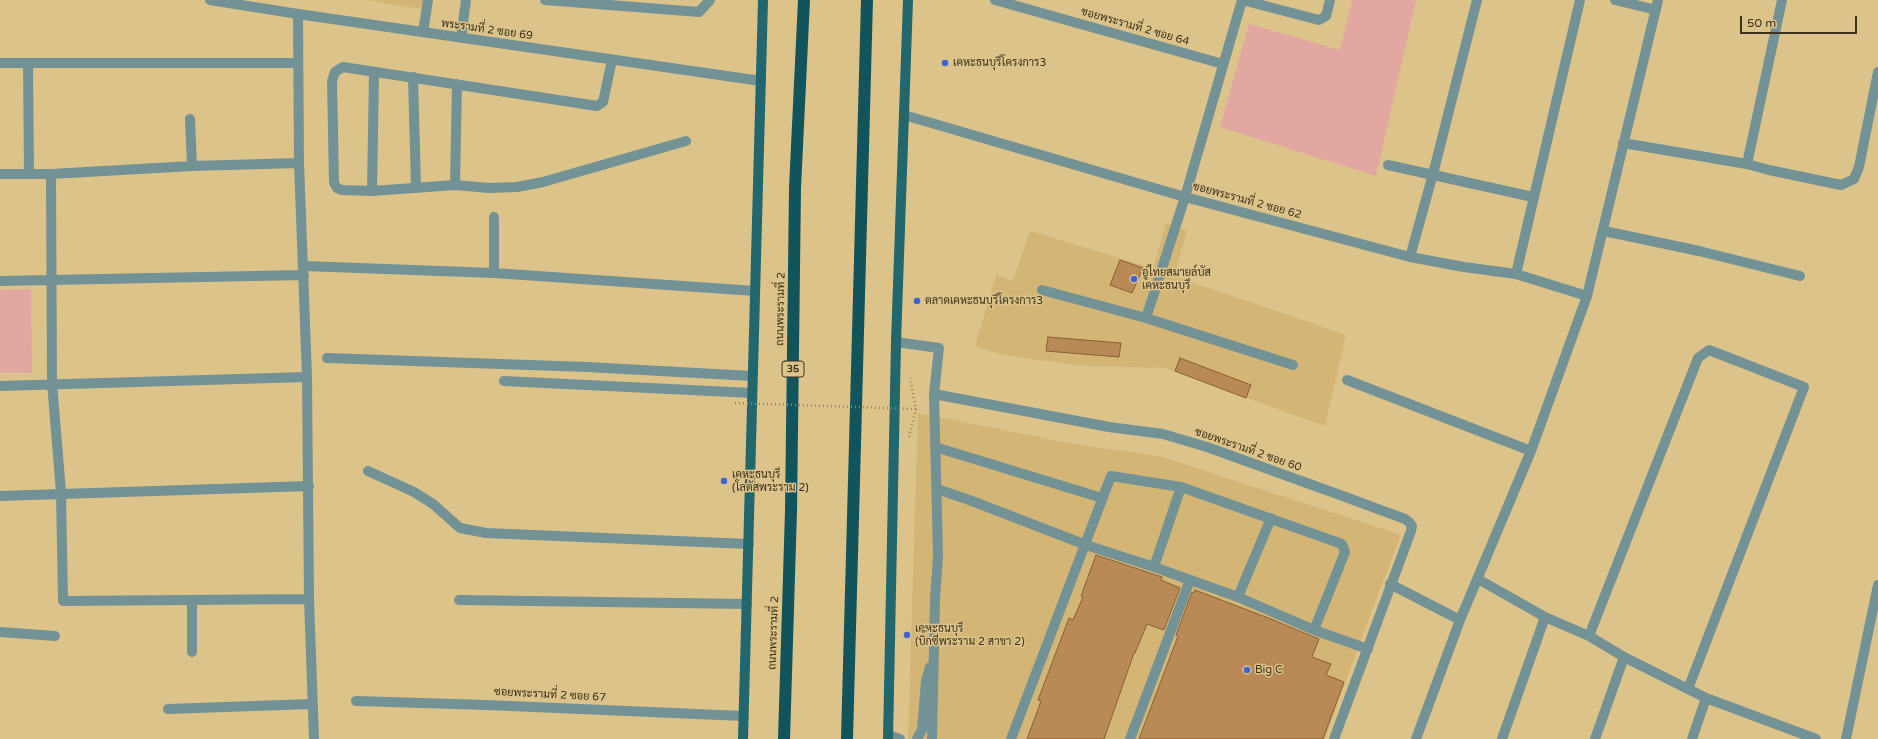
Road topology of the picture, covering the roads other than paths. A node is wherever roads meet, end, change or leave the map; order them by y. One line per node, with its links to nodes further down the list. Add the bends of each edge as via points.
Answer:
1 (210, 0): 19 (street, พระรามที่ 2 ซอย 69)
2 (428, 0): 20 (street)
3 (466, 0): 21 (street)
4 (546, 0): 5 (street, via 699,12)
5 (710, 0)
6 (763, 0): 30 (main road)
7 (804, 0): 115 (highway, ถนนพระรามที่ 2 / 35, via 795,188 791,511)
8 (867, 0): 116 (highway)
9 (908, 0): 32 (main road)
10 (996, 0): 26 (street, ซอยพระรามที่ 2 ซอย 64)
11 (1242, 0): 17 (street); 26 (street)
12 (1330, 0): 17 (street, via 1326,16 1322,20)
13 (1477, 0): 43 (street)
14 (1580, 0): 48 (street)
15 (1615, 0): 18 (street)
16 (1782, 0): 37 (street)
17 (1268, 4)
18 (1657, 5): 35 (street)
19 (298, 14): 20 (street, พระรามที่ 2 ซอย 69); 24 (street)
20 (423, 32): 21 (street, พระรามที่ 2 ซอย 69)
21 (461, 38): 22 (street, พระรามที่ 2 ซอย 69)
22 (612, 60): 30 (street, พระรามที่ 2 ซอย 69); 31 (street, via 603,102 597,106)
23 (28, 63): 24 (street); 25 (street); 41 (street)
24 (297, 63): 36 (street)
25 (0, 64)
26 (1223, 64): 47 (street)
27 (374, 72): 29 (street); 46 (street); 46 (street, via 343,67 335,72 332,81 334,183 342,190)
28 (1878, 72): 37 (street, via 1859,167 1854,179 1842,185)
29 (413, 77): 31 (street); 45 (street)
30 (761, 81): 59 (main road)
31 (457, 84): 44 (street)
32 (904, 115): 47 (street, ซอยพระรามที่ 2 ซอย 62); 62 (main road)
33 (190, 119): 39 (street)
34 (686, 141): 44 (street, via 543,182 517,187)
35 (1623, 143): 37 (street); 50 (street)
36 (299, 163): 39 (street); 52 (street)
37 (1747, 164)
38 (1388, 165): 43 (street)
39 (192, 166): 42 (street)
40 (0, 174): 41 (street)
41 (28, 174): 42 (street)
42 (51, 174): 56 (street)
43 (1433, 174): 48 (street); 51 (street)
44 (454, 185): 45 (street)
45 (416, 188): 46 (street)
46 (372, 191)
47 (1185, 197): 51 (street, ซอยพระรามที่ 2 ซอย 62); 61 (street)
48 (1533, 197): 54 (street)
49 (494, 217): 53 (street)
50 (1604, 231): 55 (street); 60 (street)
51 (1410, 257): 54 (street, ซอยพระรามที่ 2 ซอย 62)
52 (304, 270): 53 (street); 56 (street); 66 (street)
53 (494, 273): 59 (street)
54 (1516, 274): 60 (street, ซอยพระรามที่ 2 ซอย 62)
55 (1800, 276)
56 (52, 280): 57 (street); 69 (street)
57 (0, 281)
58 (1042, 290): 61 (street)
59 (754, 291): 65 (main road)
60 (1587, 296): 74 (street)
61 (1146, 318): 64 (street)
62 (896, 342): 72 (street, via 939,348); 112 (main road)
63 (327, 358): 65 (street, via 587,367)
64 (1293, 366)
65 (752, 376): 71 (main road)
66 (307, 377): 69 (street); 76 (street)
67 (1347, 380): 74 (street)
68 (504, 381): 71 (street)
69 (52, 383): 70 (street); 79 (street)
70 (0, 386)
71 (752, 393): 83 (main road)
72 (934, 394): 73 (street); 88 (street, ซอยพระรามที่ 2 ซอย 60, via 1109,427 1163,434 1207,447 1405,519 1412,526 1411,531)
73 (935, 447): 78 (street); 81 (street)
74 (1531, 451): 86 (street)
75 (368, 471): 83 (street, via 414,492 433,504 460,528 486,533)
76 (309, 486): 79 (street); 92 (street)
77 (1181, 487): 81 (street, via 1111,476); 82 (street); 85 (street)
78 (937, 489): 84 (street); 102 (street, via 938,556)
79 (61, 492): 80 (street); 91 (street, via 63,601)
80 (0, 496)
81 (1102, 498): 84 (street)
82 (1271, 518): 90 (street); 97 (street, via 1342,544 1345,552)
83 (749, 544): 94 (main road)
84 (1086, 545): 85 (street); 120 (street)
85 (1154, 567): 87 (street)
86 (1478, 579): 95 (street); 96 (street)
87 (1190, 580): 90 (street); 121 (street)
88 (1390, 584): 96 (street); 101 (street, ซอยพระรามที่ 2 ซอย 60)
89 (1878, 585): 128 (street)
90 (1238, 597): 97 (street)
91 (192, 600): 92 (street); 103 (street)
92 (309, 600): 108 (street)
93 (459, 600): 94 (street)
94 (747, 604): 110 (main road)
95 (1545, 617): 100 (street); 124 (street)
96 (1460, 620): 123 (street)
97 (1314, 630): 101 (street)
98 (0, 632): 99 (street)
99 (55, 636)
100 (1589, 636): 104 (street); 105 (street, via 1698,358 1709,350 1804,387)
101 (1368, 649): 122 (street, ซอยพระรามที่ 2 ซอย 60)
102 (934, 650): 118 (street, via 926,681 922,730); 119 (street)
103 (192, 652)
104 (1624, 657): 105 (street); 125 (street)
105 (1688, 689): 106 (street)
106 (1706, 698): 111 (street); 126 (street)
107 (356, 701): 110 (street, ซอยพระรามที่ 2 ซอย 67)
108 (311, 704): 109 (street); 113 (street)
109 (168, 710)
110 (743, 716): 114 (main road)
111 (1798, 736): 127 (street)
112 (888, 737): 117 (street)
113 (314, 739)
114 (743, 739)
115 (784, 739)
116 (847, 739)
117 (900, 739)
118 (917, 739)
119 (932, 739)
120 (1011, 739)
121 (1130, 739)
122 (1334, 739)
123 (1416, 739)
124 (1502, 739)
125 (1595, 739)
126 (1692, 739)
127 (1816, 739)
128 (1846, 739)

